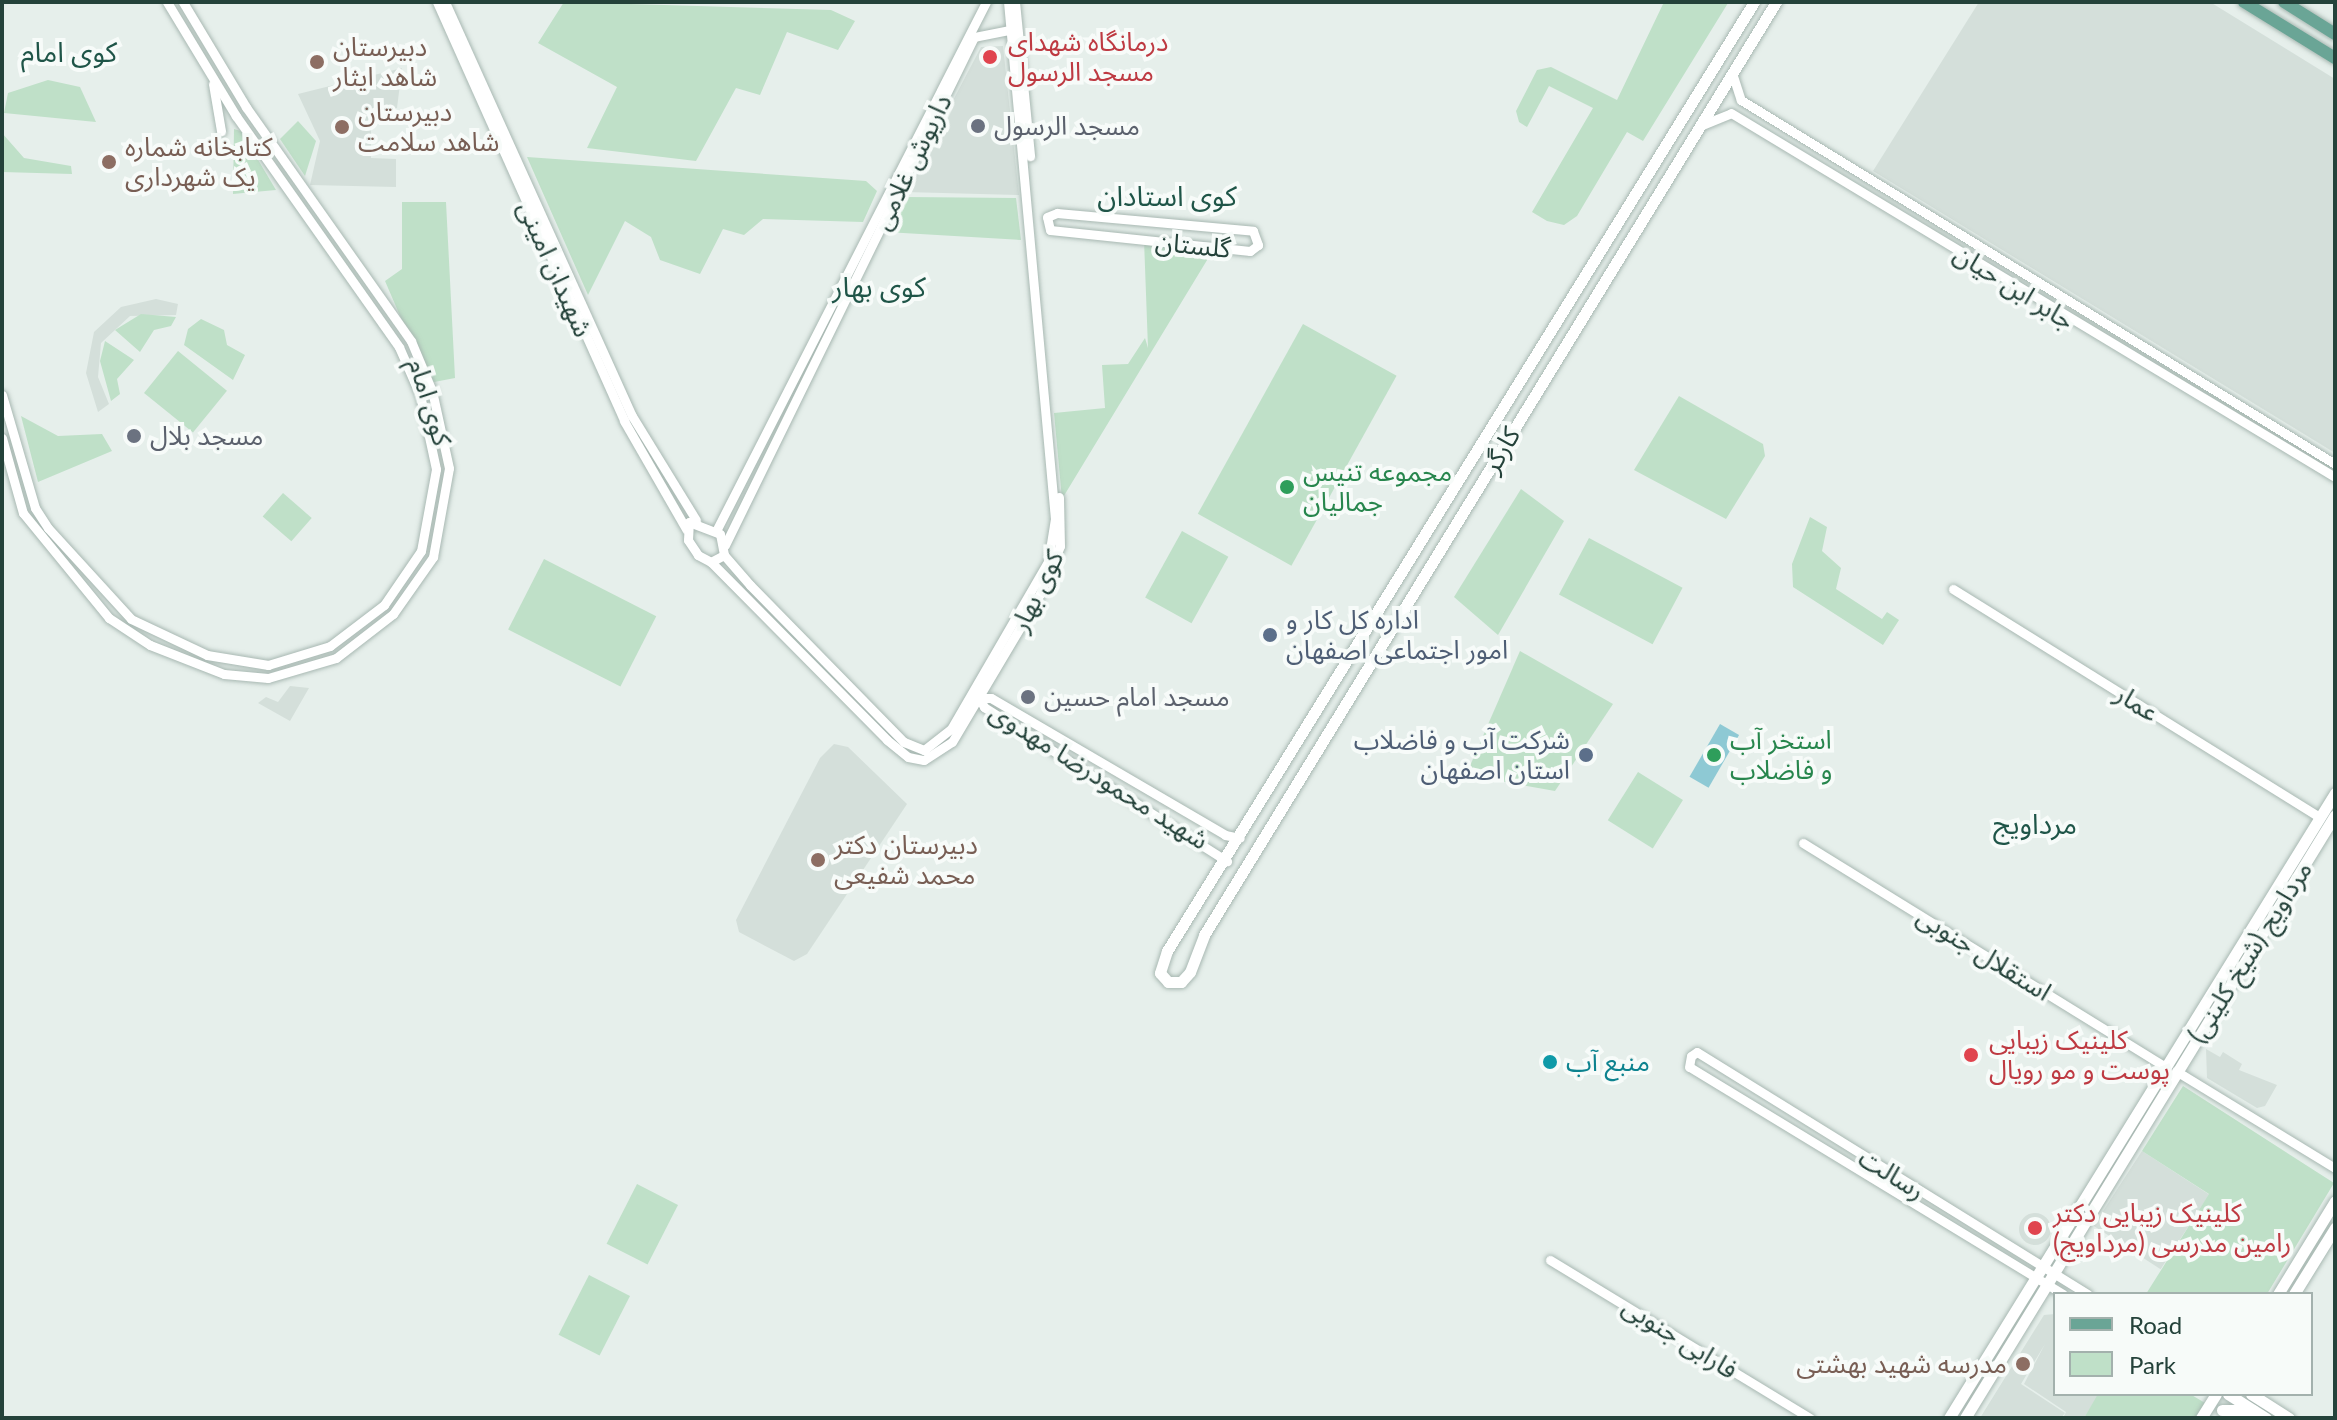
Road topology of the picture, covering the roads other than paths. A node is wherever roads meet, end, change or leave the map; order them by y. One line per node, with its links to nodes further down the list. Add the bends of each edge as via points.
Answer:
1 (167, 2): 17 (street, کوی امام)
2 (183, 2): 18 (street, کوی امام)
3 (437, 2): 25 (street, شهیدان امینی)
4 (445, 2): 25 (street, شهیدان امینی)
5 (986, 2): 13 (street, داریوش غلامی)
6 (1008, 2): 12 (street, کوی بهار)
7 (1015, 2): 12 (street, کوی بهار)
8 (1754, 2): 11 (main road); 24 (main road, کارگر)
9 (2244, 2): 15 (main road)
10 (2284, 2): 14 (main road)
11 (1773, 7): 16 (main road, کارگر)
12 (1014, 29): 13 (street); 47 (street, کوی بهار, via 1062,535 1040,594)
13 (972, 34): 32 (street, داریوش غلامی)
14 (2335, 34)
15 (2335, 58)
16 (1735, 67): 20 (street, via 1733,90); 23 (main road, کارگر)
17 (212, 77): 19 (street, کوی امام); 22 (street, via 222,133 232,121)
18 (233, 82): 19 (street); 31 (street, کوی امام)
19 (220, 91): 22 (street, کوی امام)
20 (1745, 103): 21 (street, via 1736,109); 27 (street, جابر ابن حیان)
21 (1739, 118): 23 (street, via 1721,113); 30 (street, جابر ابن حیان)
22 (241, 122): 33 (street, کوی امام)
23 (1696, 130): 26 (main road, کارگر)
24 (1674, 132): 26 (main road, via 1639,201); 29 (main road, کارگر)
25 (525, 190): 39 (street, شهیدان امینی, via 632,416); 40 (street, شهیدان امینی, via 624,421)
26 (1652, 202): 34 (main road, کارگر)
27 (1927, 213): 30 (street); 37 (street, جابر ابن حیان)
28 (1045, 222): 28 (street, گلستان, via 1055,231 1250,251 1259,236 1057,213)
29 (1617, 225): 34 (main road, via 1628,228); 53 (main road, کارگر)
30 (1917, 227): 38 (street, جابر ابن حیان)
31 (365, 269): 33 (street); 46 (street, کوی امام, via 411,341 441,420 448,496 433,557 393,614 336,658 268,678)
32 (853, 272): 41 (street, داریوش غلامی); 42 (street, داریوش غلامی)
33 (355, 278): 45 (street, کوی امام, via 399,347 428,424 435,495 421,551 384,605 330,646 268,665)
34 (1606, 278): 55 (main road, کارگر, via 1181,982 1168,982 1160,966)
35 (4, 403): 45 (street, کوی امام, via 35,508 48,528 131,619)
36 (2, 438): 46 (street, کوی امام, via 23,513 66,571 124,630)
37 (2335, 464)
38 (2335, 477)
39 (696, 520): 40 (street); 41 (street, کوی بهار)
40 (686, 529): 43 (street, کوی بهار, via 693,550)
41 (716, 531): 42 (street, کوی بهار)
42 (725, 550): 43 (street); 47 (street, کوی بهار, via 913,748 932,749 942,741)
43 (711, 562): 47 (street, کوی بهار, via 908,757 924,760 944,751)
44 (1953, 589): 52 (street, عمار)
45 (201, 652): 46 (street)
46 (195, 665)
47 (976, 695): 49 (street, شهید محمودرضا مهدوی, via 1049,730); 51 (street, شهید محمودرضا مهدوی, via 984,707)
48 (2335, 793): 52 (main road, مرداویج (شیخ کلینی))
49 (1172, 805): 51 (street); 53 (street, شهید محمودرضا مهدوی)
50 (2335, 815): 56 (main road, مرداویج (شیخ کلینی))
51 (1164, 817): 55 (street, شهید محمودرضا مهدوی)
52 (2320, 817): 56 (main road, مرداویج (شیخ کلینی))
53 (1240, 838): 55 (main road, کارگر)
54 (1803, 843): 56 (street, استقلال جنوبی)
55 (1227, 861)
56 (2170, 1069): 57 (street, استقلال جنوبی); 61 (main road, مرداویج (شیخ کلینی)); 62 (main road, مرداویج (شیخ کلینی))
57 (2335, 1168)
58 (2335, 1201): 67 (main road)
59 (2335, 1228): 68 (main road)
60 (1550, 1260): 75 (street, فارابی جنوبی)
61 (2042, 1266): 62 (street, رسالت); 63 (main road, مرداویج (شیخ کلینی)); 63 (street, رسالت, via 1697,1052 1689,1067)
62 (2053, 1273): 64 (main road, مرداویج (شیخ کلینی)); 66 (street, رسالت)
63 (2035, 1278): 64 (street, رسالت); 76 (main road, مرداویج (شیخ کلینی))
64 (2046, 1284): 65 (street); 77 (main road, مرداویج (شیخ کلینی))
65 (2060, 1292)
66 (2085, 1292)
67 (2279, 1292)
68 (2295, 1292)
69 (2229, 1396): 74 (main road)
70 (2232, 1396): 73 (main road)
71 (2255, 1396): 80 (main road)
72 (2208, 1400): 78 (main road)
73 (2254, 1410): 74 (main road); 79 (main road)
74 (2219, 1414)
75 (1810, 1418)
76 (1949, 1418)
77 (1965, 1418)
78 (2201, 1418)
79 (2266, 1418)
80 (2289, 1418)

